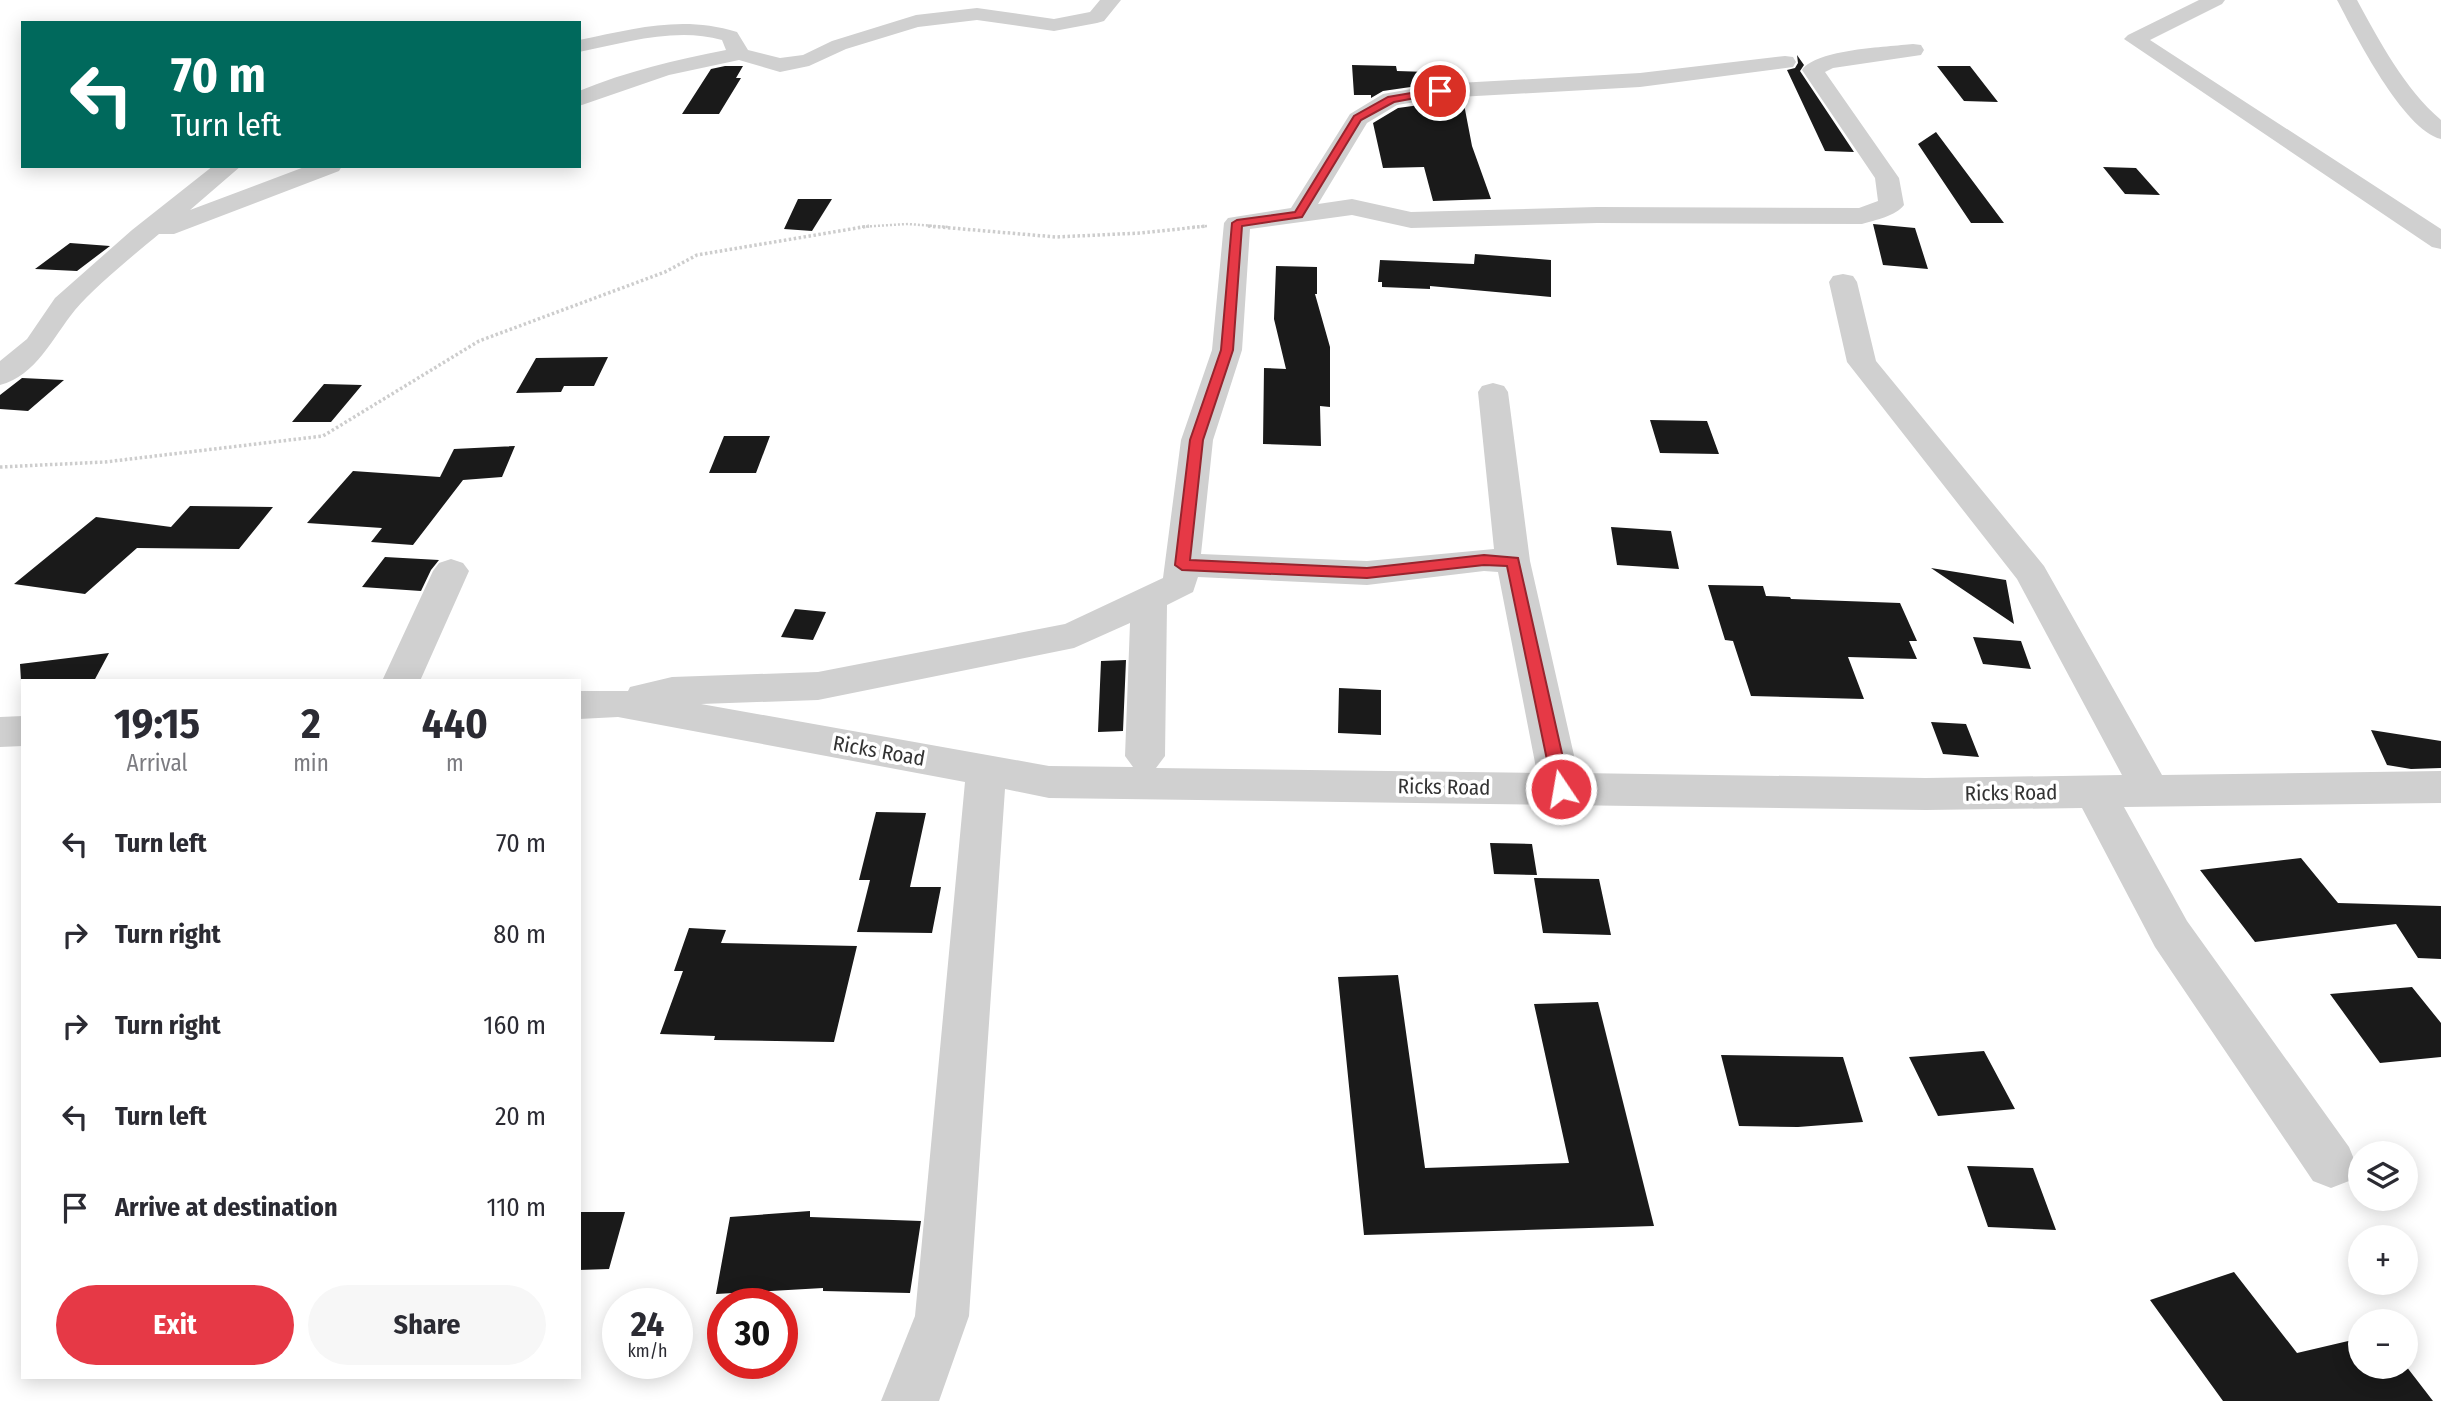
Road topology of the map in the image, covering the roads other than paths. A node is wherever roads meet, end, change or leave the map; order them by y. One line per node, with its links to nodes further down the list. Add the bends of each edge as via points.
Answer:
1 (1111, 0): 4 (street, via 1097,17 1055,25)
2 (2215, 0): 15 (street, via 2135,39)
3 (2347, 0): 10 (street, via 2422,118)
4 (981, 7): 7 (street, via 916,21 839,45 809,60 780,65)
5 (581, 46): 7 (street, via 668,30 713,29 730,36)
6 (1913, 50): 13 (street, via 1827,62 1813,70 1887,178 1891,205 1862,216 1411,220 1352,207)
7 (739, 54): 9 (street, via 665,69)
8 (1785, 62): 13 (street, via 1640,80 1440,91 1391,99 1357,118)
9 (581, 98)
10 (2441, 132)
11 (226, 168): 14 (street)
12 (325, 168): 14 (street)
13 (1299, 215): 20 (street, via 1237,223 1227,350 1197,440)
14 (141, 236): 17 (street, via 65,304 37,345)
15 (2441, 241)
16 (1843, 282): 31 (street, via 1862,362 2032,574)
17 (0, 376)
18 (1493, 392): 19 (street)
19 (1513, 561): 20 (street, via 1367,573); 30 (street)
20 (1182, 565): 22 (street, via 1180,584)
21 (451, 572): 23 (street)
22 (1149, 599): 24 (street, via 1074,635 818,686 672,691); 27 (street)
23 (402, 679)
24 (598, 704): 28 (street, Ricks Road)
25 (21, 731): 26 (street)
26 (0, 732)
27 (1145, 756)
28 (986, 770): 30 (street, Ricks Road, via 1049,782); 34 (street, via 942,1316)
29 (2441, 788): 31 (street, Ricks Road)
30 (1561, 789): 32 (street, Ricks Road, via 1926,794)
31 (2150, 790): 32 (street, Ricks Road)
32 (2094, 791): 33 (street, via 2171,934)
33 (2331, 1164)
34 (910, 1401)

